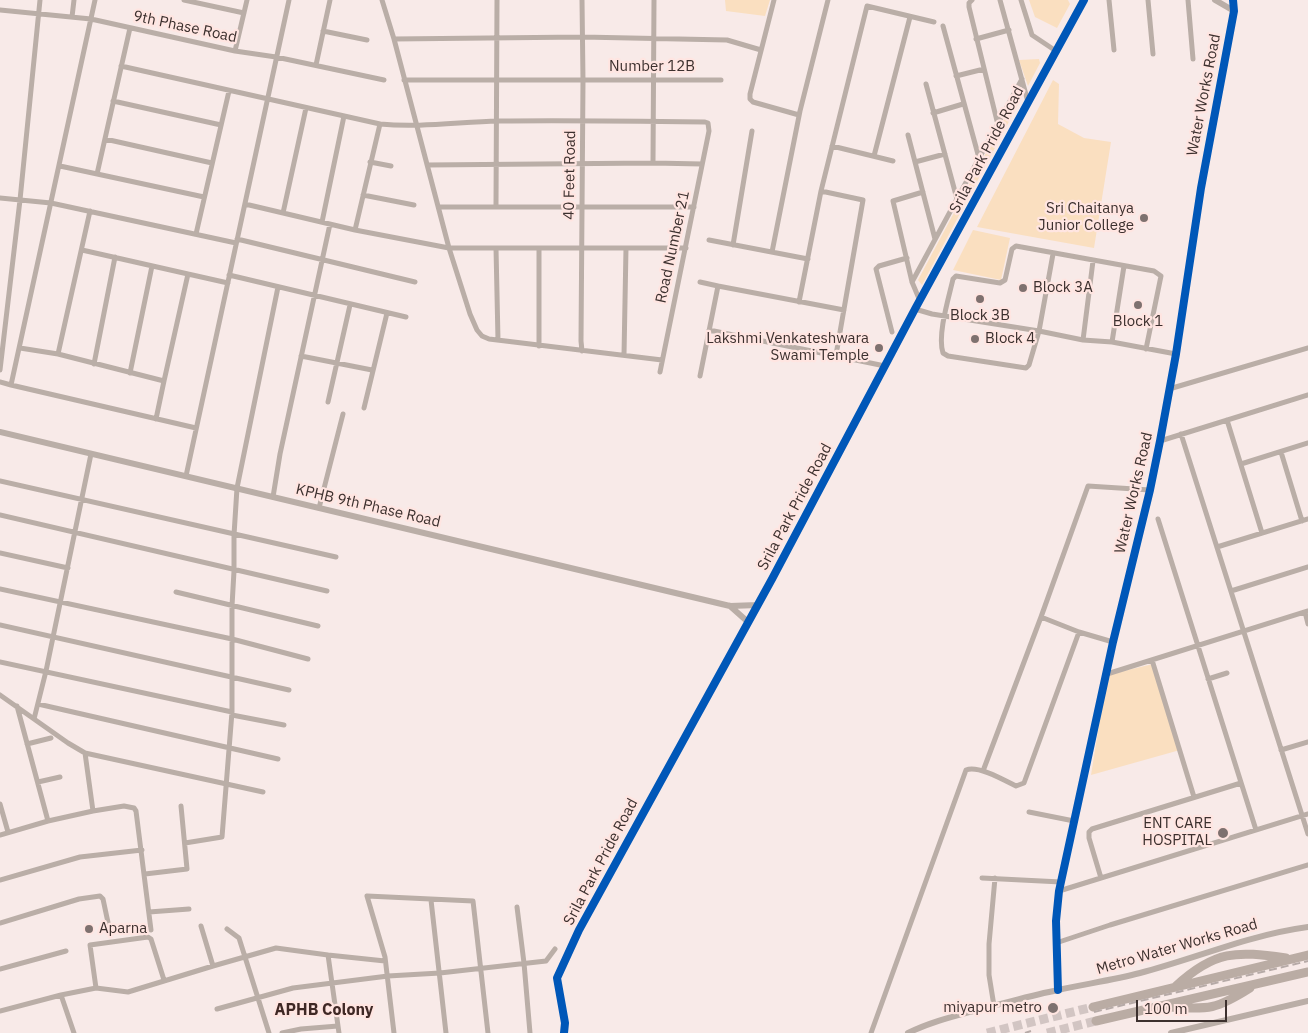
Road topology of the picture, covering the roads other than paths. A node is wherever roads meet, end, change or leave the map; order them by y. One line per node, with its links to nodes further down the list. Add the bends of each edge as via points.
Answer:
1 (40, 0): 27 (street)
2 (74, 0): 28 (street)
3 (95, 0): 30 (street)
4 (184, 0): 23 (street)
5 (247, 0): 26 (street)
6 (289, 0): 47 (street)
7 (330, 0): 35 (street)
8 (382, 0): 38 (street)
9 (497, 0): 37 (street)
10 (582, 0): 36 (street, 40 Feet Road)
11 (654, 0): 39 (street)
12 (774, 0): 42 (street)
13 (828, 0): 68 (street)
14 (972, 0): 40 (street, via 969,6)
15 (1000, 0): 34 (street)
16 (1021, 0): 45 (street, via 1032,35)
17 (1084, 0): 45 (street, Srila Park Pride Road)
18 (1109, 0): 43 (street)
19 (1148, 0): 46 (street)
20 (1188, 0): 48 (street)
21 (1215, 0): 25 (street)
22 (1233, 0): 25 (street, Water Works Road)
23 (210, 3): 26 (street)
24 (0, 10): 27 (street, 9th Phase Road)
25 (1234, 11): 165 (street, Water Works Road, via 1201,188)
26 (244, 13): 44 (street)
27 (38, 14): 28 (street, 9th Phase Road); 101 (street)
28 (72, 17): 30 (street, 9th Phase Road)
29 (910, 17): 31 (street); 80 (street, via 867,6); 82 (street)
30 (90, 19): 33 (street, 9th Phase Road); 93 (street)
31 (934, 22)
32 (943, 26): 52 (street)
33 (130, 28): 44 (street, 9th Phase Road); 50 (street)
34 (1009, 30): 40 (street); 54 (street)
35 (323, 32): 41 (street); 49 (street)
36 (582, 37): 37 (street); 39 (street); 58 (street, 40 Feet Road)
37 (497, 38): 38 (street); 57 (street)
38 (394, 39): 56 (street)
39 (653, 39): 42 (street, via 727,40); 53 (street)
40 (976, 39): 51 (street)
41 (367, 40)
42 (761, 50): 68 (street, via 750,99)
43 (1114, 50)
44 (235, 51): 47 (street, 9th Phase Road)
45 (1056, 51): 64 (street, Srila Park Pride Road)
46 (1153, 54)
47 (276, 57): 49 (street, 9th Phase Road); 62 (street)
48 (1193, 59)
49 (316, 65): 55 (street, 9th Phase Road)
50 (121, 66): 61 (street); 63 (street)
51 (984, 69): 52 (street); 73 (street)
52 (956, 76): 65 (street)
53 (653, 79): 58 (street, Number 12B); 59 (street, Number 12B); 72 (street)
54 (1022, 79): 64 (street); 73 (street)
55 (384, 80)
56 (404, 80): 57 (street, Number 12B); 75 (street)
57 (497, 80): 58 (street, Number 12B); 70 (street)
58 (583, 80): 71 (street, 40 Feet Road)
59 (721, 80)
60 (926, 84): 67 (street)
61 (229, 90): 62 (street); 76 (street)
62 (267, 100): 66 (street); 104 (street)
63 (113, 101): 76 (street); 79 (street)
64 (1028, 102): 145 (street, Srila Park Pride Road)
65 (963, 104): 67 (street); 83 (street)
66 (306, 108): 69 (street); 111 (street)
67 (933, 113): 81 (street)
68 (799, 115): 127 (street)
69 (344, 116): 74 (street); 112 (street)
70 (497, 121): 71 (street); 75 (street); 89 (street)
71 (583, 121): 72 (street); 90 (street, 40 Feet Road)
72 (653, 122): 88 (street); 91 (street, Road Number 21, via 705,122 709,126)
73 (998, 122): 83 (street)
74 (380, 124): 75 (street); 85 (street)
75 (417, 124): 92 (street)
76 (221, 125): 87 (street)
77 (752, 131): 119 (street)
78 (908, 135): 86 (street)
79 (105, 139): 87 (street); 95 (street)
80 (832, 146): 82 (street); 96 (street)
81 (945, 154): 86 (street); 102 (street)
82 (874, 156): 84 (street)
83 (979, 158): 102 (street)
84 (893, 161)
85 (370, 162): 94 (street); 98 (street)
86 (915, 162): 97 (street)
87 (212, 163): 99 (street)
88 (652, 163): 90 (street); 91 (street)
89 (496, 164): 90 (street); 92 (street); 106 (street)
90 (583, 164): 107 (street, 40 Feet Road)
91 (702, 164): 109 (street, Road Number 21)
92 (427, 165): 108 (street)
93 (60, 166): 95 (street); 103 (street)
94 (391, 166)
95 (97, 174): 99 (street)
96 (821, 191): 131 (street); 149 (street, via 862,200)
97 (923, 192): 117 (street); 130 (street, via 893,201)
98 (363, 195): 105 (street); 114 (street)
99 (204, 197): 115 (street)
100 (0, 198): 101 (street)
101 (20, 200): 103 (street); 173 (street)
102 (957, 200): 117 (street)
103 (51, 203): 110 (street); 160 (street)
104 (245, 204): 111 (street); 118 (street)
105 (414, 205)
106 (496, 206): 107 (street); 108 (street)
107 (582, 206): 109 (street); 123 (street, 40 Feet Road)
108 (439, 207): 120 (street)
109 (694, 207): 125 (street, Road Number 21)
110 (90, 211): 115 (street); 126 (street)
111 (283, 213): 112 (street)
112 (322, 222): 113 (street)
113 (330, 224): 114 (street); 132 (street)
114 (355, 230): 120 (street)
115 (196, 234): 118 (street)
116 (709, 240): 119 (street)
117 (935, 240): 140 (street)
118 (237, 241): 132 (street); 137 (street)
119 (733, 245): 127 (street)
120 (449, 248): 121 (street); 156 (street, via 477,330 482,336)
121 (496, 248): 122 (street); 156 (street)
122 (539, 248): 123 (street); 159 (street)
123 (582, 248): 124 (street); 163 (street, 40 Feet Road)
124 (626, 248): 125 (street); 166 (street)
125 (686, 248): 169 (street, Road Number 21)
126 (82, 250): 129 (street); 164 (street)
127 (772, 252): 131 (street)
128 (1053, 254): 133 (street); 151 (street, via 1013,247 1006,280 1000,283 954,277); 154 (street)
129 (115, 257): 134 (street); 171 (street)
130 (907, 258): 140 (street); 155 (street, via 876,268)
131 (808, 259): 146 (street)
132 (322, 260): 138 (street); 144 (street)
133 (1093, 261): 135 (street); 157 (street)
134 (152, 266): 136 (street); 176 (street)
135 (1124, 266): 158 (street); 162 (street, via 1154,271 1161,276)
136 (188, 274): 141 (street); 178 (street)
137 (229, 275): 141 (street); 143 (street)
138 (416, 282)
139 (700, 282): 142 (street)
140 (912, 282): 145 (street)
141 (228, 283): 188 (street)
142 (718, 286): 146 (street); 153 (street)
143 (278, 287): 144 (street); 198 (street)
144 (314, 296): 147 (street); 168 (street)
145 (920, 301): 148 (street, Srila Park Pride Road)
146 (799, 302): 149 (street)
147 (350, 305): 150 (street); 170 (street)
148 (915, 309): 151 (street); 172 (street, Srila Park Pride Road)
149 (844, 310): 167 (street)
150 (387, 313): 152 (street); 174 (street)
151 (945, 315): 154 (street); 154 (street, via 941,347 948,356 1026,368)
152 (406, 317)
153 (710, 330): 167 (street); 177 (street)
154 (1039, 331): 157 (street)
155 (892, 332)
156 (498, 340): 159 (street)
157 (1083, 340): 158 (street)
158 (1112, 342): 162 (street)
159 (539, 346): 163 (street)
160 (20, 348): 164 (street); 180 (street)
161 (1308, 348): 181 (street)
162 (1146, 349): 165 (street)
163 (582, 350): 166 (street)
164 (58, 354): 171 (street)
165 (1176, 354): 181 (street, Water Works Road)
166 (624, 355): 169 (street)
167 (836, 355): 172 (street)
168 (301, 356): 170 (street); 200 (street)
169 (662, 360): 175 (street, Road Number 21)
170 (336, 363): 174 (street); 183 (street)
171 (94, 364): 176 (street)
172 (885, 366): 220 (street, Srila Park Pride Road)
173 (0, 370)
174 (372, 370): 184 (street)
175 (660, 372)
176 (130, 373): 178 (street)
177 (700, 376)
178 (164, 381): 186 (street)
179 (0, 382): 180 (street)
180 (12, 385): 186 (street)
181 (1169, 389): 191 (street, Water Works Road)
182 (1308, 395): 187 (street)
183 (328, 402)
184 (364, 408)
185 (343, 414): 202 (street)
186 (156, 419): 188 (street)
187 (1227, 420): 190 (street); 195 (street)
188 (196, 428): 196 (street)
189 (0, 432): 194 (street, KPHB 9th Phase Road)
190 (1181, 434): 191 (street); 209 (street)
191 (1160, 441): 199 (street, Water Works Road)
192 (1308, 443): 193 (street)
193 (1281, 452): 195 (street); 205 (street)
194 (91, 454): 196 (street, KPHB 9th Phase Road); 201 (street)
195 (1241, 464): 207 (street)
196 (186, 476): 198 (street, KPHB 9th Phase Road)
197 (0, 481): 201 (street)
198 (237, 488): 200 (street, KPHB 9th Phase Road); 208 (street)
199 (1150, 490): 224 (street, via 1088,486); 233 (street, Water Works Road)
200 (273, 497): 202 (street, KPHB 9th Phase Road)
201 (81, 499): 206 (street); 208 (street)
202 (319, 508): 222 (street, KPHB 9th Phase Road)
203 (0, 516): 206 (street)
204 (1158, 519): 234 (street)
205 (1305, 520): 207 (street)
206 (74, 533): 213 (street); 214 (street)
207 (1262, 533): 209 (street)
208 (234, 534): 211 (street); 214 (street)
209 (1217, 547): 217 (street)
210 (0, 553): 213 (street)
211 (336, 557)
212 (1308, 567): 217 (street)
213 (68, 568): 219 (street)
214 (234, 571): 216 (street); 221 (street)
215 (0, 589): 219 (street)
216 (327, 591)
217 (1231, 591): 229 (street)
218 (176, 592): 221 (street)
219 (61, 602): 231 (street); 232 (street)
220 (758, 605): 222 (street, KPHB 9th Phase Road); 225 (street, Srila Park Pride Road)
221 (232, 606): 228 (street); 232 (street)
222 (730, 606): 225 (street, KPHB 9th Phase Road)
223 (1306, 612): 226 (street); 229 (street)
224 (1041, 617): 230 (street); 257 (street)
225 (748, 622): 332 (street, Srila Park Pride Road, via 628,838 557,978)
226 (1308, 624)
227 (0, 625): 231 (street)
228 (318, 626)
229 (1244, 631): 234 (street); 254 (street)
230 (1079, 632): 233 (street); 257 (street, via 1024,783 1016,786)
231 (53, 637): 238 (street); 241 (street)
232 (232, 639): 235 (street); 241 (street)
233 (1113, 642): 240 (street, Water Works Road)
234 (1198, 645): 236 (street); 242 (street)
235 (308, 658)
236 (1152, 660): 240 (street); 263 (street)
237 (0, 662): 238 (street)
238 (46, 671): 245 (street); 247 (street)
239 (1227, 673): 242 (street)
240 (1107, 674): 270 (street, Water Works Road)
241 (232, 676): 243 (street); 247 (street)
242 (1208, 679): 260 (street)
243 (289, 690)
244 (0, 695): 246 (street)
245 (38, 704): 248 (street); 253 (street)
246 (16, 706): 248 (street); 252 (street)
247 (232, 714): 249 (street); 253 (street)
248 (34, 720): 255 (street)
249 (284, 725)
250 (52, 738): 252 (street)
251 (1308, 742): 254 (street)
252 (27, 744): 259 (street)
253 (229, 748): 256 (street); 261 (street)
254 (1281, 750): 268 (street)
255 (86, 753): 261 (street); 266 (street)
256 (278, 760)
257 (983, 771): 333 (street, via 966,770)
258 (60, 778): 259 (street)
259 (38, 782): 269 (street)
260 (1241, 783): 263 (street); 271 (street)
261 (227, 784): 262 (street); 275 (street, via 222,837)
262 (263, 792)
263 (1194, 797): 281 (street, via 1092,829 1089,838)
264 (0, 804): 272 (street)
265 (181, 806): 275 (street)
266 (93, 811): 269 (street); 276 (street, via 124,806 134,808)
267 (1029, 812): 270 (street)
268 (1305, 815): 271 (street); 273 (street)
269 (48, 821): 272 (street)
270 (1074, 821): 283 (street, Water Works Road)
271 (1256, 830): 281 (street)
272 (8, 832): 274 (street)
273 (1308, 834)
274 (0, 835)
275 (185, 843): 278 (street, via 187,869)
276 (142, 850): 278 (street); 282 (street, via 80,857)
277 (1308, 865): 295 (street)
278 (145, 874): 288 (street)
279 (982, 878): 280 (street)
280 (995, 878): 283 (street); 318 (street, via 988,944)
281 (1100, 878): 284 (street)
282 (0, 880)
283 (1061, 882): 284 (street, Water Works Road)
284 (1059, 891): 295 (street, Water Works Road)
285 (431, 900): 302 (street, via 367,896); 305 (street, via 473,901); 307 (street)
286 (516, 907): 303 (street)
287 (189, 910): 288 (street)
288 (149, 912): 293 (street)
289 (0, 923): 294 (street, via 79,899 100,896)
290 (202, 926): 304 (street)
291 (1308, 927): 314 (street, Metro Water Works Road, via 1256,936 1174,964)
292 (228, 929): 300 (street, via 239,938)
293 (151, 930)
294 (110, 932)
295 (1056, 943): 314 (street, Water Works Road)
296 (555, 949): 303 (street, via 546,961)
297 (66, 951): 306 (street)
298 (328, 955): 300 (street, via 276,948); 302 (street); 311 (street)
299 (1308, 955): 301 (highway)
300 (244, 957): 304 (street); 316 (street)
301 (1290, 959): 313 (highway); 313 (highway, via 1251,953 1220,958 1205,963)
302 (385, 961): 309 (street)
303 (524, 963): 305 (street); 331 (street)
304 (213, 966): 310 (street)
305 (480, 968): 307 (street); 330 (street)
306 (0, 969)
307 (440, 972): 309 (street); 329 (street)
308 (1308, 972): 322 (highway, via 1256,984 1216,1007 1199,1010 1161,1006)
309 (388, 976): 311 (street); 328 (street)
310 (164, 980): 312 (street, via 128,992); 312 (street, via 151,938 112,941 90,945)
311 (332, 982): 316 (street); 323 (street)
312 (96, 988): 315 (street)
313 (1174, 988): 319 (highway)
314 (1058, 990): 318 (street, Metro Water Works Road)
315 (60, 995): 321 (street); 324 (street)
316 (257, 997): 320 (street); 325 (street)
317 (1308, 1001): 335 (street)
318 (994, 1006): 334 (street, Metro Water Works Road, via 960,1014)
319 (1092, 1008)
320 (217, 1009)
321 (0, 1011)
322 (1096, 1021)
323 (338, 1026): 326 (street); 327 (street)
324 (74, 1033)
325 (269, 1033)
326 (282, 1033)
327 (339, 1033)
328 (394, 1033)
329 (446, 1033)
330 (488, 1033)
331 (530, 1033)
332 (564, 1033)
333 (871, 1033)
334 (908, 1033)
335 (1171, 1033)

